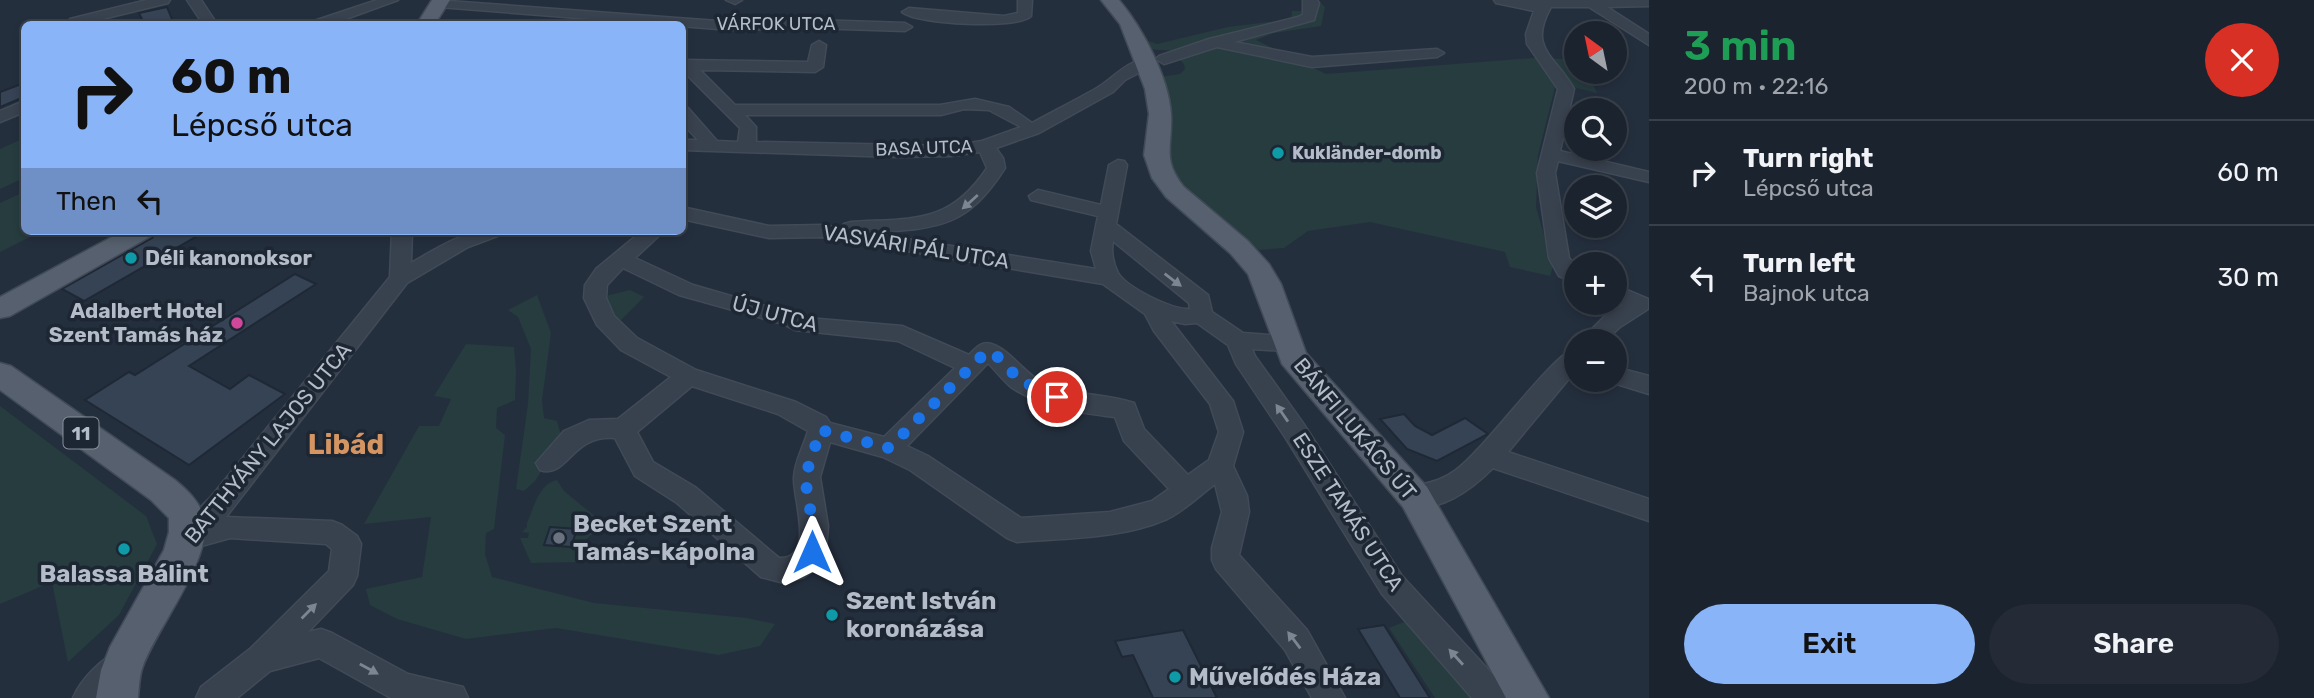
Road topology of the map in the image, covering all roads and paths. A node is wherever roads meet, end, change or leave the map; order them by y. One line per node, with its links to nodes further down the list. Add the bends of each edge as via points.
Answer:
1 (163, 0): 13 (street)
2 (391, 0): 15 (street)
3 (1025, 0): 12 (street, via 1022,18 1005,22)
4 (1110, 0): 22 (main road, BÁNFI LUKÁCS ÚT, via 1129,23)
5 (1310, 0): 19 (street, via 1309,17)
6 (1501, 0): 11 (street)
7 (197, 1): 14 (street)
8 (440, 1): 16 (main road); 17 (street, VÁRFOK UTCA, via 668,16 732,26)
9 (1593, 2): 10 (street); 11 (street); 18 (street)
10 (1649, 2)
11 (1541, 4): 34 (street, via 1531,37 1533,48 1566,89)
12 (909, 12)
13 (79, 21)
14 (208, 21)
15 (327, 21)
16 (428, 21)
17 (905, 27)
18 (1649, 41)
19 (1214, 42): 21 (street, via 1312,62); 22 (street)
20 (819, 44): 23 (street, via 816,67)
21 (1437, 53)
22 (1150, 64): 33 (street, BASA UTCA, via 1119,77 1107,89 1033,129); 56 (main road, BÁNFI LUKÁCS ÚT, via 1159,105 1156,155 1164,178 1259,270)
23 (686, 65)
24 (686, 67): 26 (street)
25 (21, 107): 27 (street)
26 (730, 110): 29 (street, via 940,110 982,102); 32 (street, via 748,127)
27 (0, 117)
28 (686, 117): 31 (street, via 708,141)
29 (1024, 123)
30 (686, 145): 31 (street, BASA UTCA)
31 (707, 146): 32 (street, BASA UTCA)
32 (746, 146): 33 (street, BASA UTCA, via 896,152)
33 (985, 146): 40 (street, one-way to 40, via 996,168 979,195 954,216)
34 (1550, 154): 36 (street); 46 (street, via 1546,173)
35 (1118, 165): 39 (street)
36 (1649, 177)
37 (1038, 196): 39 (street)
38 (686, 214): 40 (street, VASVÁRI PÁL UTCA, via 769,232)
39 (1107, 219): 48 (street, via 1101,251); 53 (street, one-way to 53, via 1200,300)
40 (823, 231): 48 (street, VASVÁRI PÁL UTCA)
41 (135, 235): 51 (main road)
42 (402, 235): 47 (street)
43 (649, 235): 45 (street)
44 (465, 237): 47 (street)
45 (620, 259): 57 (street, ÚJ UTCA, via 686,290 803,325 902,334); 60 (street, via 596,285 595,298 605,320 629,344)
46 (1564, 267)
47 (400, 278): 72 (street, BATTHYÁNY LAJOS UTCA, via 220,505)
48 (1109, 278): 52 (street)
49 (1627, 297): 50 (street)
50 (1644, 304): 54 (street)
51 (0, 309)
52 (1154, 310): 53 (street, via 1185,317); 68 (street, via 1228,417 1231,432)
53 (1201, 315): 55 (street, ESZE TAMÁS UTCA)
54 (1604, 329)
55 (1238, 341): 56 (street); 79 (street, ESZE TAMÁS UTCA, one-way to 55, via 1483,687 1392,584 1244,358)
56 (1287, 343): 70 (main road, BÁNFI LUKÁCS ÚT, via 1293,357)
57 (980, 358): 65 (street); 69 (street, ÚJ UTCA, via 1001,359 1030,386 1077,402 1126,411 1133,434)
58 (1564, 372): 66 (street)
59 (0, 374): 72 (main road, 11, via 179,505 187,520)
60 (688, 376): 63 (street); 64 (street, via 787,408)
61 (1627, 378): 62 (street)
62 (1649, 384)
63 (623, 429): 64 (street, via 644,469 686,495 771,568 788,570 807,561 815,541 807,474); 67 (street, via 595,426 585,430)
64 (821, 430): 65 (street)
65 (889, 448): 69 (street, via 919,463 1017,530 1110,523 1160,510)
66 (1488, 456): 70 (street, via 1444,491); 71 (street)
67 (549, 463)
68 (1220, 466): 69 (street); 78 (street, one-way to 68, via 1296,640 1226,560 1224,549 1237,509)
69 (1186, 490)
70 (1415, 497): 80 (main road, BÁNFI LUKÁCS ÚT)
71 (1649, 510)
72 (187, 538): 73 (street, one-way to 72, via 343,576 348,544 332,533 230,527); 74 (main road, BATTHYÁNY LAJOS UTCA)
73 (261, 659): 76 (street); 77 (street, one-way to 77, via 321,643 404,688)
74 (120, 680): 75 (street)
75 (89, 698)
76 (212, 698)
77 (452, 698)
78 (1329, 698)
79 (1509, 698)
80 (1528, 698)

